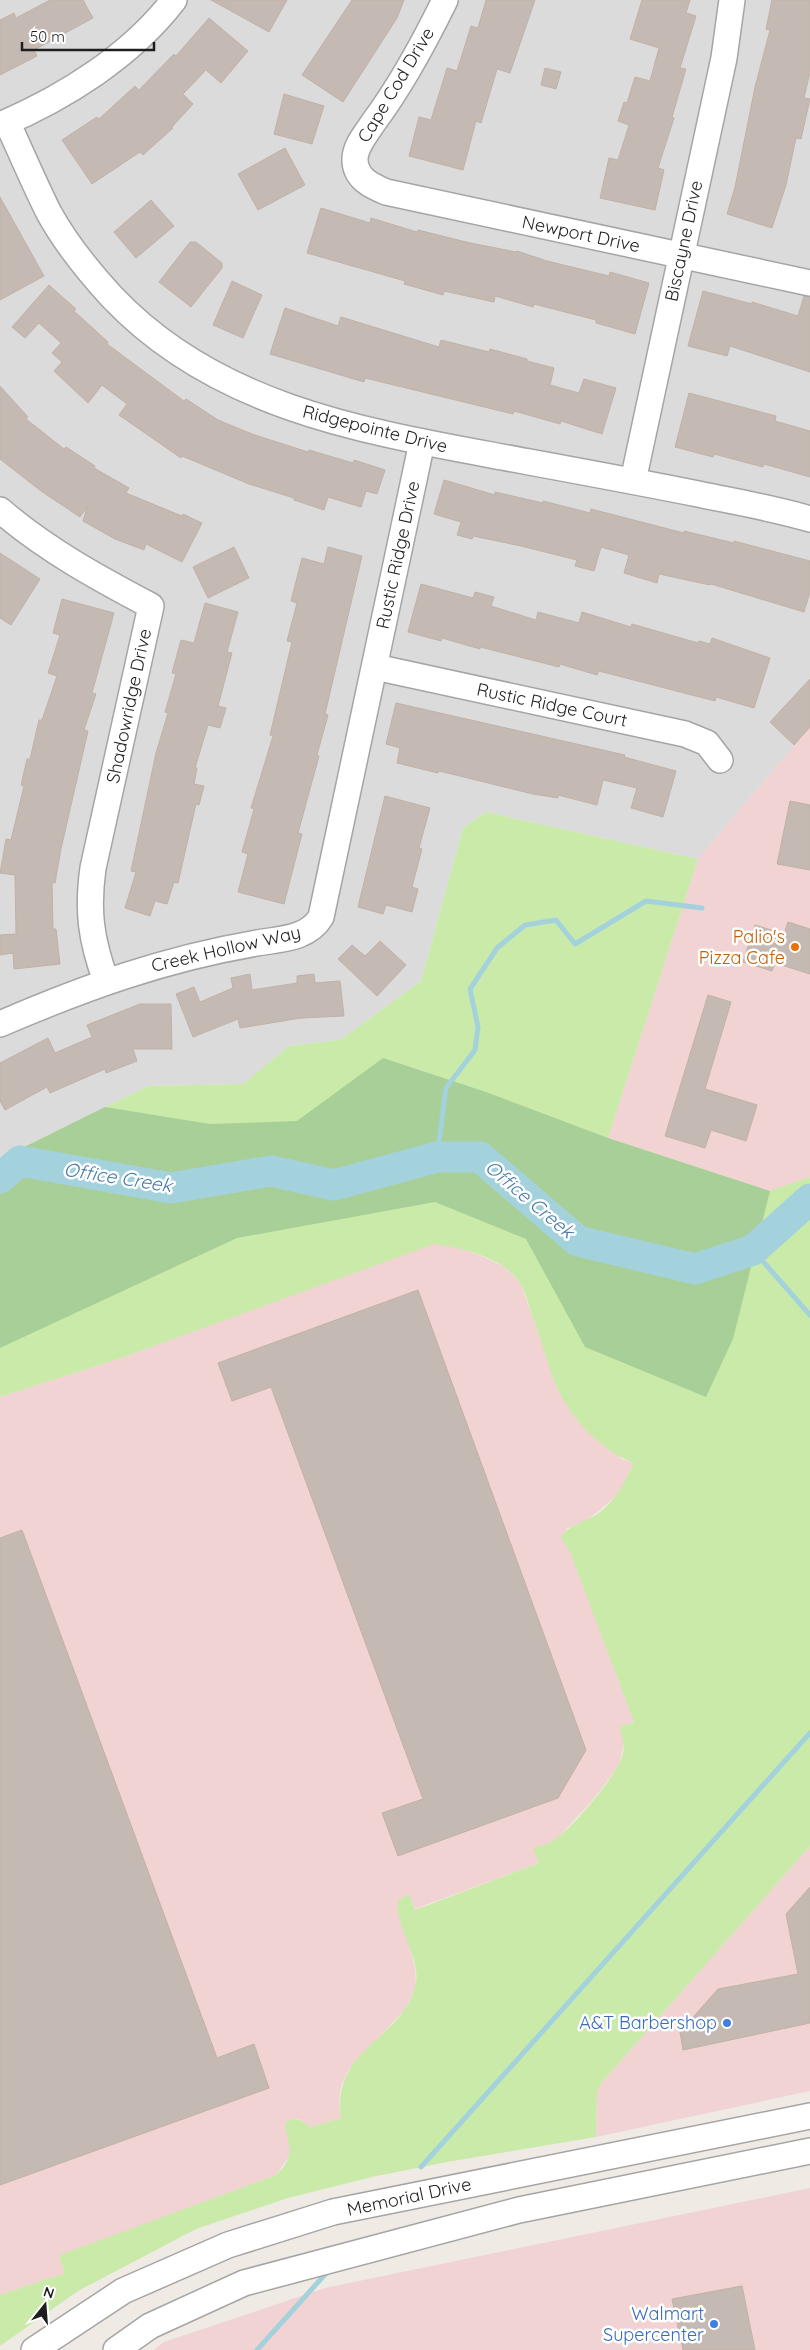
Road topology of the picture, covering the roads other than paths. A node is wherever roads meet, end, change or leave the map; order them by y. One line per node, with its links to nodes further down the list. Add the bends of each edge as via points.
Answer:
1 (174, 0): 4 (street, via 155,23 70,90)
2 (445, 0): 5 (street, Cape Cod Drive, via 398,90 359,145 355,160)
3 (732, 0): 6 (street, Biscayne Drive, via 724,58)
4 (3, 124): 8 (street, Ridgepointe Drive, via 67,240 126,311 161,339 197,364 242,388 303,413)
5 (358, 173): 6 (street, Newport Drive, via 369,184 386,192)
6 (681, 256): 7 (street, Newport Drive); 9 (street, Biscayne Drive)
7 (810, 283)
8 (422, 442): 9 (street, Ridgepointe Drive); 12 (street, Rustic Ridge Drive)
9 (633, 481): 11 (street, Ridgepointe Drive)
10 (0, 510): 14 (street, Shadowridge Drive, via 51,548 151,606 89,897 95,953)
11 (810, 519)
12 (375, 667): 13 (street, Rustic Ridge Court, via 685,734 707,742); 14 (street, Creek Hollow Way, via 321,917 316,925 291,937 211,951)
13 (720, 760)
14 (106, 981): 15 (street, Creek Hollow Way)
15 (0, 1024)
16 (810, 2116): 18 (street, Memorial Drive)
17 (810, 2151): 19 (street)
18 (618, 2154): 19 (street); 20 (street, Memorial Drive, via 333,2212 228,2245 123,2291)
19 (626, 2190): 21 (street, via 519,2210 244,2283 150,2326)
20 (34, 2350)
21 (116, 2350)

